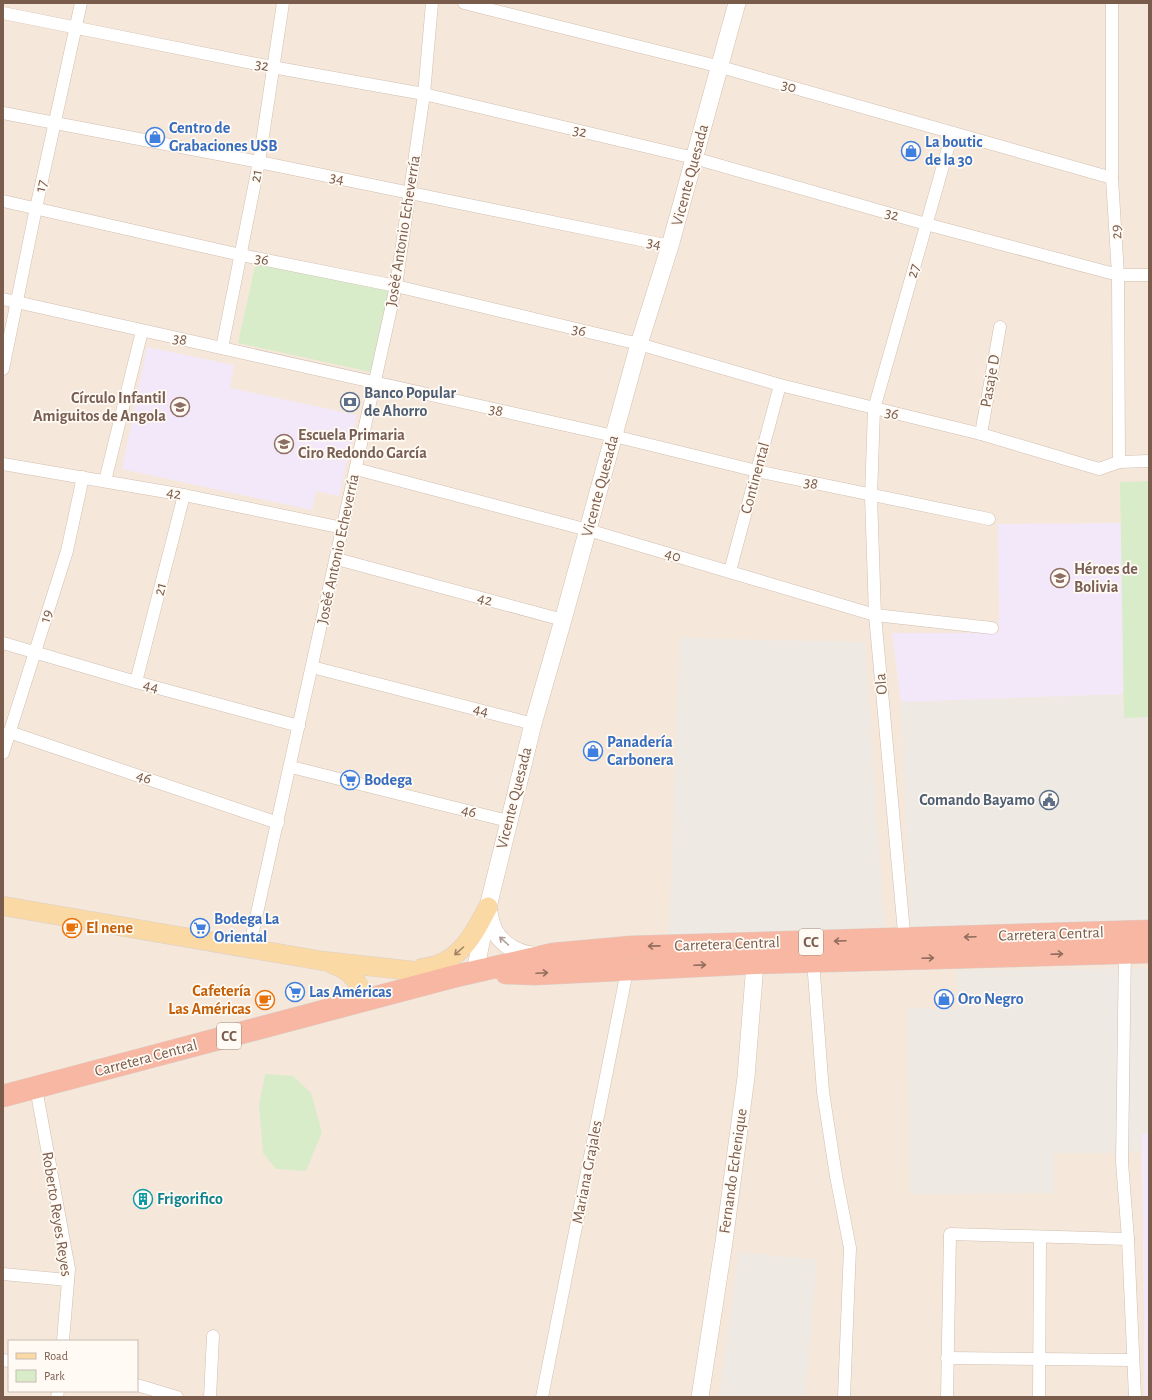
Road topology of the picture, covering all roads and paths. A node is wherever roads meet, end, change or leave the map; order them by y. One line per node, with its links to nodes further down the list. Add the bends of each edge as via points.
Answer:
1 (81, 3): 8 (street, 17)
2 (283, 3): 9 (street, 21)
3 (432, 3): 11 (street, Josèé Antonio Echeverría)
4 (464, 3): 10 (street, 30)
5 (738, 3): 10 (street, Vicente Quesada)
6 (1112, 3): 17 (street, 29)
7 (3, 13): 8 (street, 32)
8 (76, 28): 9 (street, 32); 13 (street, 17)
9 (272, 67): 11 (street, 32); 16 (street, 21)
10 (720, 67): 14 (street, 30); 15 (street, Vicente Quesada)
11 (424, 94): 15 (street, 32); 18 (street, Josèé Antonio Echeverría)
12 (3, 113): 13 (street, 34)
13 (55, 123): 16 (street, 34); 20 (street, 17)
14 (952, 134): 17 (street, 30); 21 (street, 27)
15 (694, 158): 21 (street, 32); 22 (street, Vicente Quesada)
16 (259, 162): 18 (street, 34); 23 (street, 21)
17 (1112, 178): 24 (street, 29)
18 (410, 193): 22 (street, 34); 26 (street, Josèé Antonio Echeverría)
19 (3, 201): 20 (street, 36)
20 (36, 208): 23 (street, 36); 28 (street, 17)
21 (926, 224): 24 (street, 32); 36 (street, 27)
22 (670, 246): 31 (street, Vicente Quesada)
23 (241, 255): 26 (street, 36); 32 (street, 21)
24 (1118, 275): 25 (street, 32); 40 (street, 29)
25 (1149, 275)
26 (396, 286): 31 (street, 36); 34 (street, Josèé Antonio Echeverría)
27 (3, 299): 28 (street, 38)
28 (17, 302): 30 (street, 38); 33 (street, 17)
29 (1000, 327): 37 (street, Pasaje D)
30 (142, 331): 32 (street, 38); 45 (street)
31 (639, 344): 35 (street, 36); 38 (street, Vicente Quesada)
32 (222, 348): 34 (street, 38)
33 (3, 369)
34 (375, 383): 38 (street, 38); 42 (street, Josèé Antonio Echeverría)
35 (780, 385): 36 (street, 36); 43 (street, Continental)
36 (874, 408): 37 (street, 36); 47 (street, Ola)
37 (981, 434): 40 (street, 36, via 1099,469)
38 (614, 436): 43 (street, 38); 50 (street, Vicente Quesada)
39 (1149, 461): 40 (street, 36)
40 (1119, 462)
41 (3, 464): 44 (street, 42)
42 (356, 469): 49 (street, Josèé Antonio Echeverría); 50 (street, 40)
43 (757, 471): 47 (street, 38); 52 (street, Continental)
44 (83, 477): 45 (street, 42); 57 (street, 19, via 67,551)
45 (105, 482): 46 (street, 42)
46 (184, 495): 49 (street, 42); 59 (street, 21)
47 (872, 496): 48 (street, 38); 53 (street, Ola)
48 (989, 519)
49 (343, 528): 51 (street, Josèé Antonio Echeverría)
50 (588, 530): 52 (street, 40); 54 (street, Vicente Quesada)
51 (337, 559): 54 (street, 42); 58 (street, Josèé Antonio Echeverría)
52 (730, 571): 53 (street, 40)
53 (875, 615): 55 (street, 40); 73 (street, Ola)
54 (563, 620): 60 (street, Vicente Quesada)
55 (992, 628)
56 (3, 643): 57 (street, 44)
57 (35, 653): 59 (street, 44); 62 (street, 19)
58 (312, 667): 60 (street, 44); 61 (street, Josèé Antonio Echeverría)
59 (136, 682): 61 (street, 44)
60 (533, 724): 65 (street, Vicente Quesada)
61 (299, 726): 64 (street, Josèé Antonio Echeverría)
62 (10, 732): 63 (street, 19); 66 (street, 46)
63 (3, 753)
64 (291, 767): 65 (street, 46); 66 (street, Josèé Antonio Echeverría)
65 (508, 821): 68 (street, Vicente Quesada)
66 (278, 823): 72 (street, Josèé Antonio Echeverría)
67 (3, 906): 72 (main road)
68 (488, 907): 76 (street, one-way to 68, via 533,955 509,946 494,930); 81 (main road, one-way to 81, via 462,950 444,963); 82 (street, Vicente Quesada)
69 (1149, 931): 70 (highway, Carretera Central / CC)
70 (1125, 942): 73 (highway, Carretera Central / CC); 74 (highway, Carretera Central / CC); 87 (street, via 1122,1162)
71 (631, 947): 75 (highway, Carretera Central / CC, one-way to 71); 76 (highway, Carretera Central / CC); 80 (street, Mariana Grajales)
72 (249, 949): 77 (main road)
73 (905, 949): 75 (highway, Carretera Central / CC, one-way to 75); 78 (highway, Carretera Central / CC)
74 (1149, 952)
75 (756, 953): 78 (highway, Carretera Central / CC); 80 (highway, Carretera Central / CC, one-way to 75); 99 (street, Fernando Echenique, via 744,1085 724,1242)
76 (553, 954): 82 (highway, Carretera Central / CC)
77 (323, 961): 79 (main road); 83 (main road, via 343,968 353,975)
78 (813, 961): 100 (street, via 823,1092 850,1248)
79 (366, 966): 81 (main road); 83 (main road, via 381,982 381,988)
80 (627, 968): 82 (highway, Carretera Central / CC, one-way to 80, via 535,974); 98 (street, Mariana Grajales)
81 (398, 970): 82 (main road)
82 (466, 974): 83 (highway, Carretera Central / CC)
83 (371, 998): 84 (highway, Carretera Central / CC)
84 (36, 1088): 85 (highway, Carretera Central / CC); 89 (street, Roberto Reyes Reyes, via 69,1269)
85 (3, 1096)
86 (1040, 1238): 87 (street); 92 (street, via 950,1234); 93 (street)
87 (1128, 1238): 94 (street)
88 (3, 1274): 89 (street)
89 (68, 1280): 91 (street, Roberto Reyes Reyes)
90 (213, 1336): 97 (street)
91 (63, 1340)
92 (947, 1358): 93 (street); 101 (street)
93 (1039, 1359): 94 (street); 102 (street)
94 (1134, 1360): 103 (street)
95 (138, 1386): 96 (street)
96 (177, 1397)
97 (210, 1397)
98 (542, 1397)
99 (700, 1397)
100 (844, 1397)
101 (946, 1397)
102 (1039, 1397)
103 (1135, 1397)

